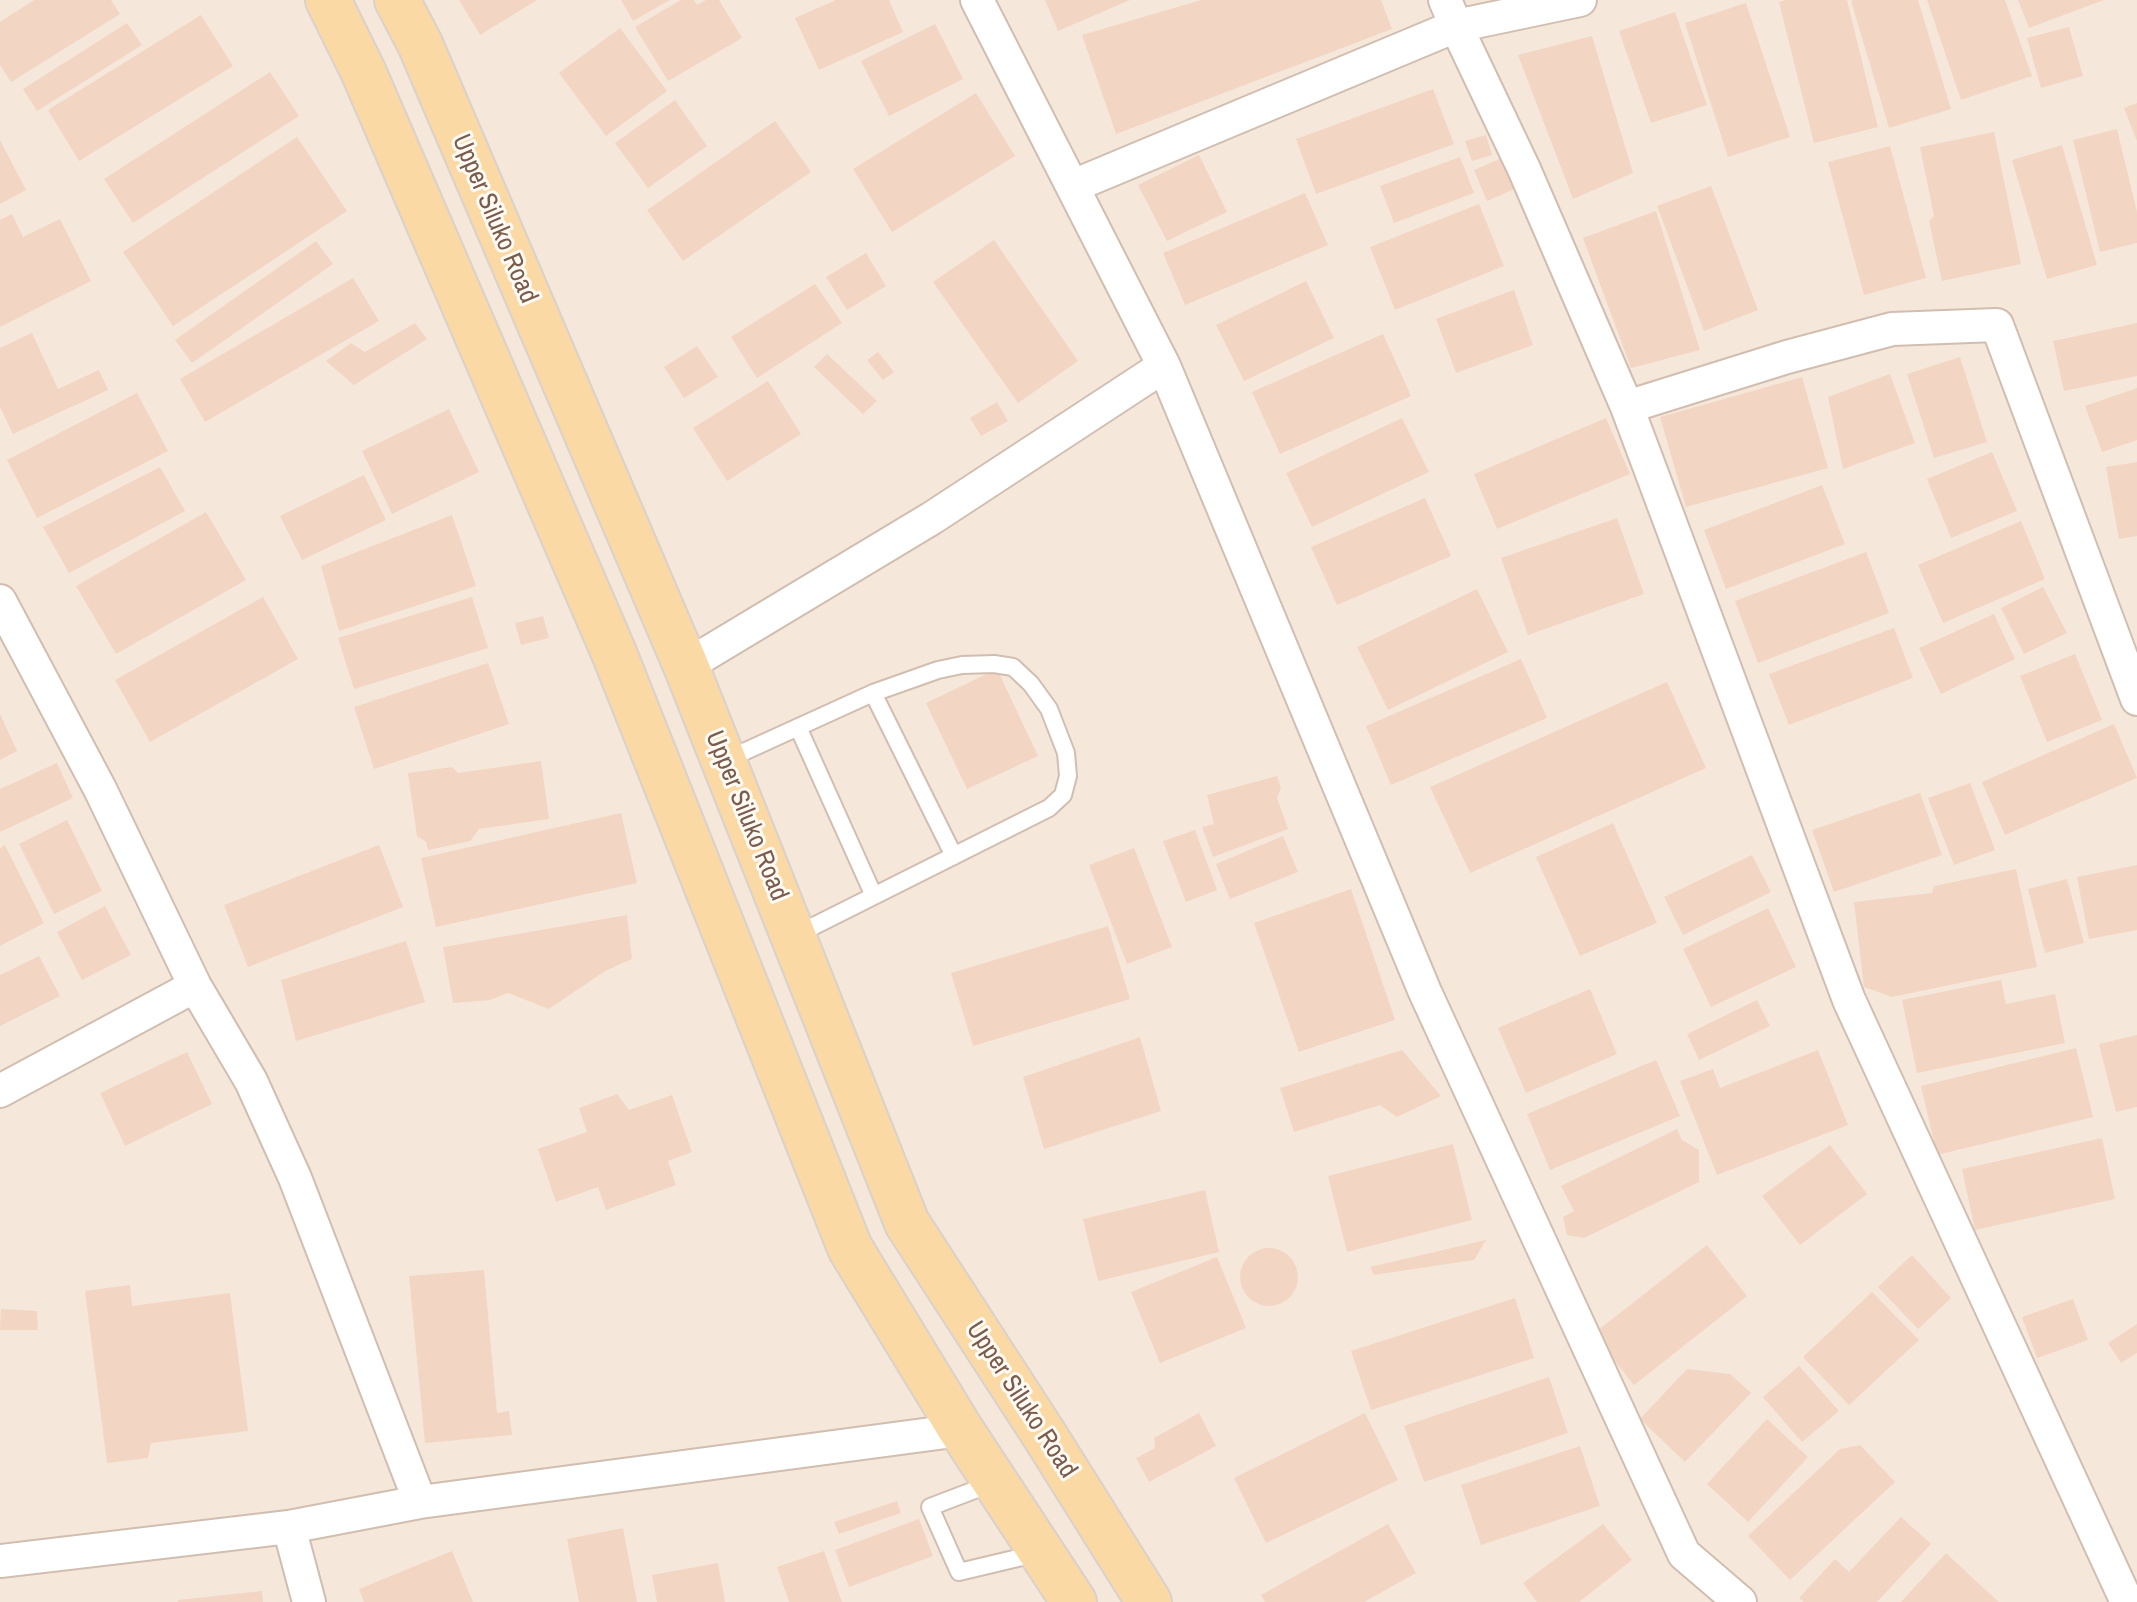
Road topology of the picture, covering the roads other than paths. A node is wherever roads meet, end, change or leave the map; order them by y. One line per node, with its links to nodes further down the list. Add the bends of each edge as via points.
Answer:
1 (328, 0): 20 (main road, via 614,653 850,1248)
2 (397, 0): 10 (main road, Upper Siluko Road)
3 (977, 0): 6 (street)
4 (1580, 0): 5 (street)
5 (1450, 13): 6 (street); 8 (street)
6 (1073, 186): 7 (street)
7 (1164, 366): 10 (street, via 932,518); 29 (street, via 1425,992 1684,1554)
8 (1627, 407): 12 (street, via 1892,329 1997,325); 30 (street, via 1849,1000)
9 (2, 611): 18 (street, via 100,789)
10 (686, 666): 14 (main road, Upper Siluko Road)
11 (873, 693): 13 (lane); 15 (lane); 15 (lane, via 938,670 994,664 1013,667 1049,709 1066,753 1063,795 1049,808)
12 (2137, 699)
13 (798, 727): 14 (lane); 16 (lane)
14 (724, 761): 17 (main road, Upper Siluko Road)
15 (954, 856): 16 (lane)
16 (874, 896): 17 (lane)
17 (794, 936): 28 (main road, Upper Siluko Road, via 907,1223)
18 (195, 986): 19 (street); 22 (street, via 251,1081 295,1178)
19 (0, 1091)
20 (961, 1430): 21 (main road); 22 (street)
21 (995, 1482): 24 (main road); 24 (lane, via 930,1507 959,1572)
22 (420, 1502): 23 (street)
23 (289, 1527): 25 (street); 26 (street)
24 (1043, 1553): 27 (main road)
25 (0, 1561)
26 (309, 1602)
27 (1074, 1602)
28 (1149, 1602)
29 (1740, 1602)
30 (2127, 1602)

